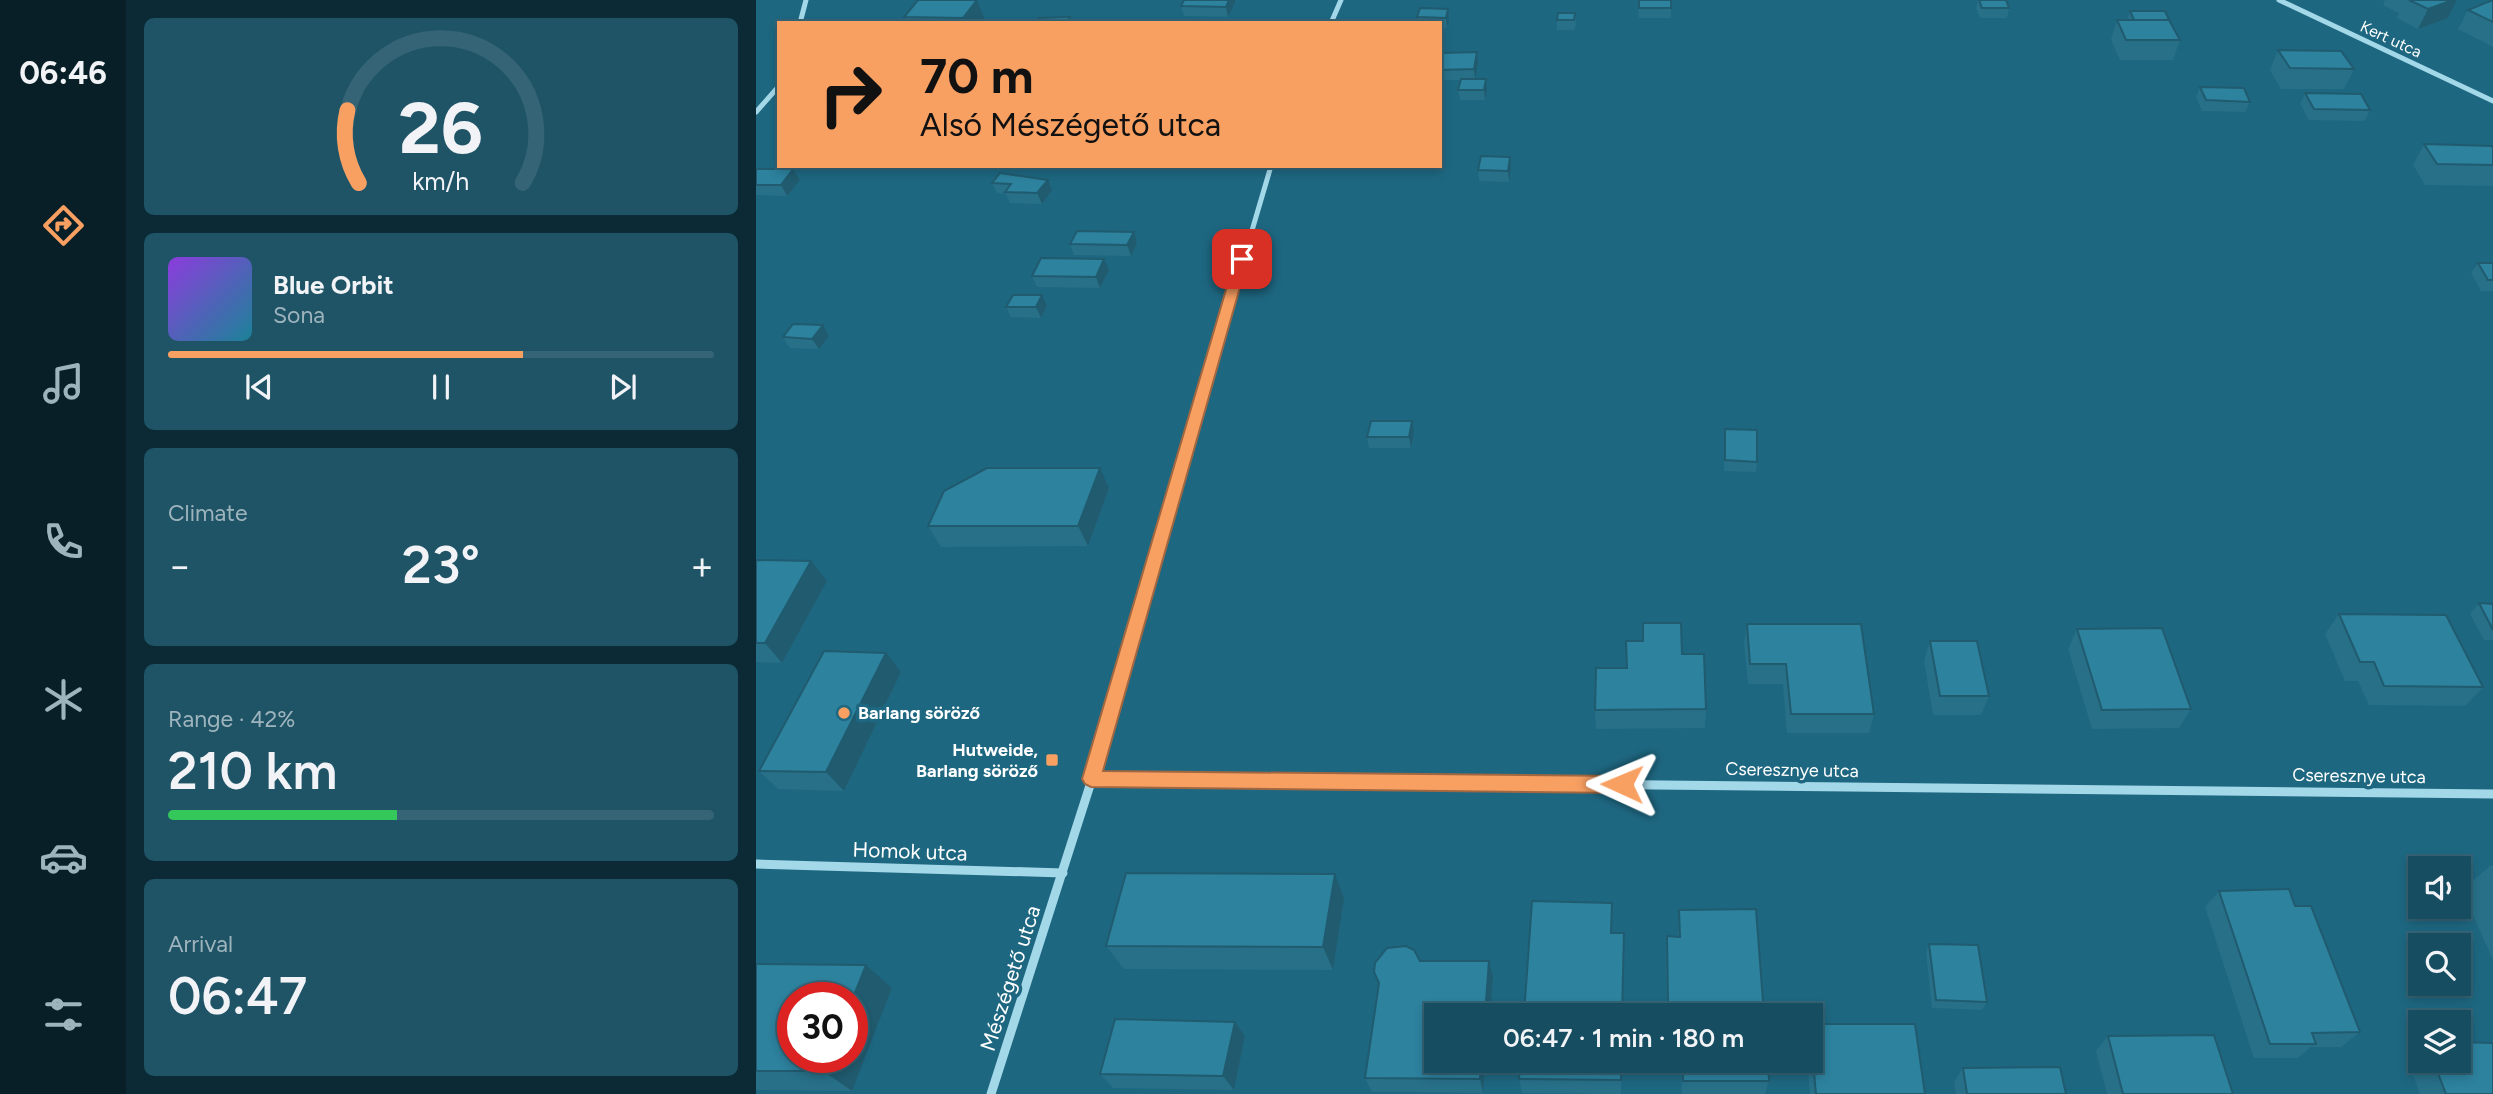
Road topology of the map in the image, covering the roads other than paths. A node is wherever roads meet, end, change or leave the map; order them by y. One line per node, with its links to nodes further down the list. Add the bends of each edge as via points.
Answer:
1 (806, 0): 4 (street)
2 (1341, 0): 5 (street)
3 (2279, 0): 7 (street, Kert utca)
4 (801, 21)
5 (1332, 21)
6 (777, 88): 8 (street)
7 (2493, 101)
8 (756, 112)
9 (1270, 168): 10 (street, Mészégető utca)
10 (1091, 779): 11 (street, Cseresznye utca); 13 (street, Mészégető utca)
11 (2493, 794)
12 (756, 864): 13 (street, Homok utca)
13 (1063, 873): 14 (street, Mészégető utca)
14 (990, 1094)

